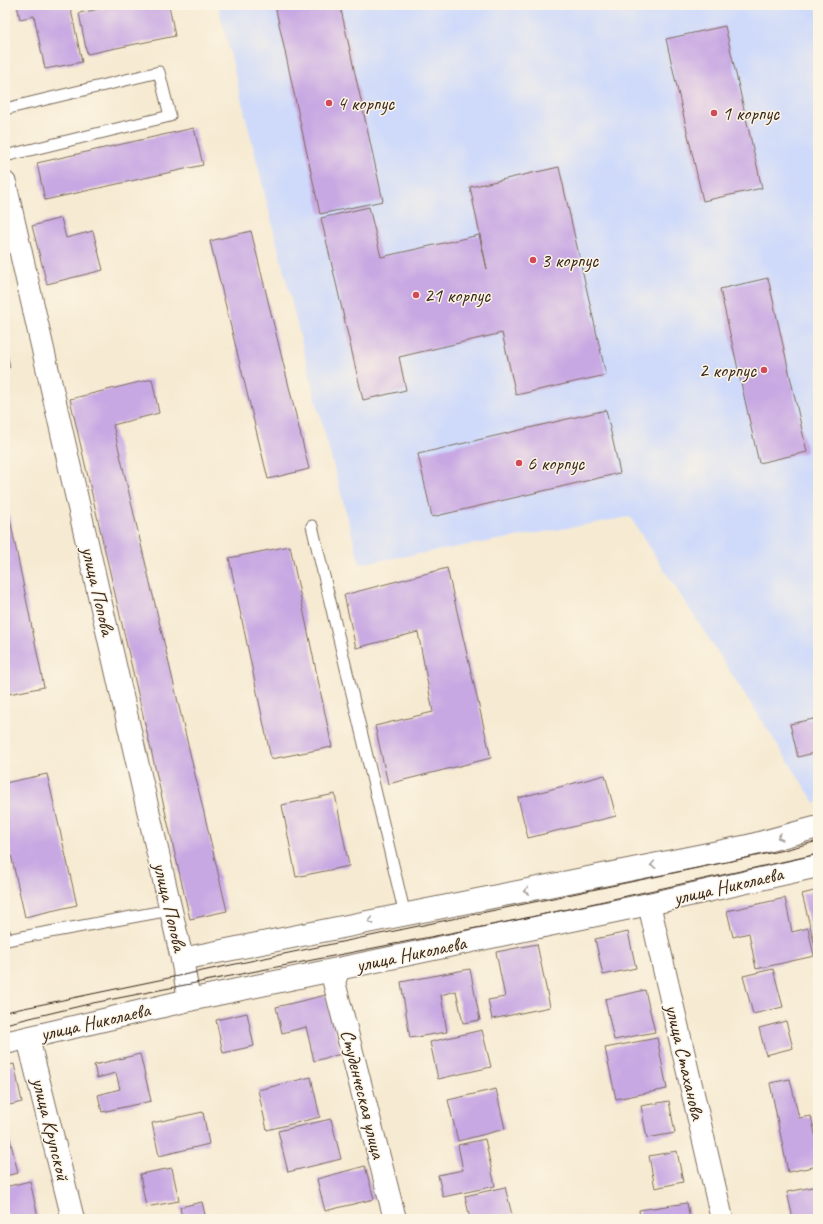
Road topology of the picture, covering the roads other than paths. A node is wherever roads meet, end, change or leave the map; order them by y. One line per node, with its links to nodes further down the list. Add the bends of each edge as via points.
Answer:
1 (5, 109): 2 (lane, via 159,72 170,116)
2 (5, 156)
3 (5, 183): 8 (street, улица Попова)
4 (312, 526): 9 (lane)
5 (818, 828): 9 (street, улица Николаева, one-way to 9, via 748,846)
6 (818, 866): 7 (street, улица Николаева)
7 (649, 904): 12 (street, улица Николаева); 18 (street, улица Стаханова)
8 (170, 910): 10 (lane, via 6,940); 11 (street, улица Попова)
9 (405, 915): 11 (street, улица Николаева, one-way to 11)
10 (5, 934)
11 (182, 959): 13 (street, улица Попова)
12 (339, 969): 13 (street, улица Николаева); 17 (street, Студенческая улица, via 334,982)
13 (189, 1000): 14 (street, улица Николаева)
14 (28, 1038): 15 (street, улица Николаева); 16 (street, улица Крупской)
15 (5, 1044)
16 (73, 1219)
17 (395, 1219)
18 (722, 1219)

